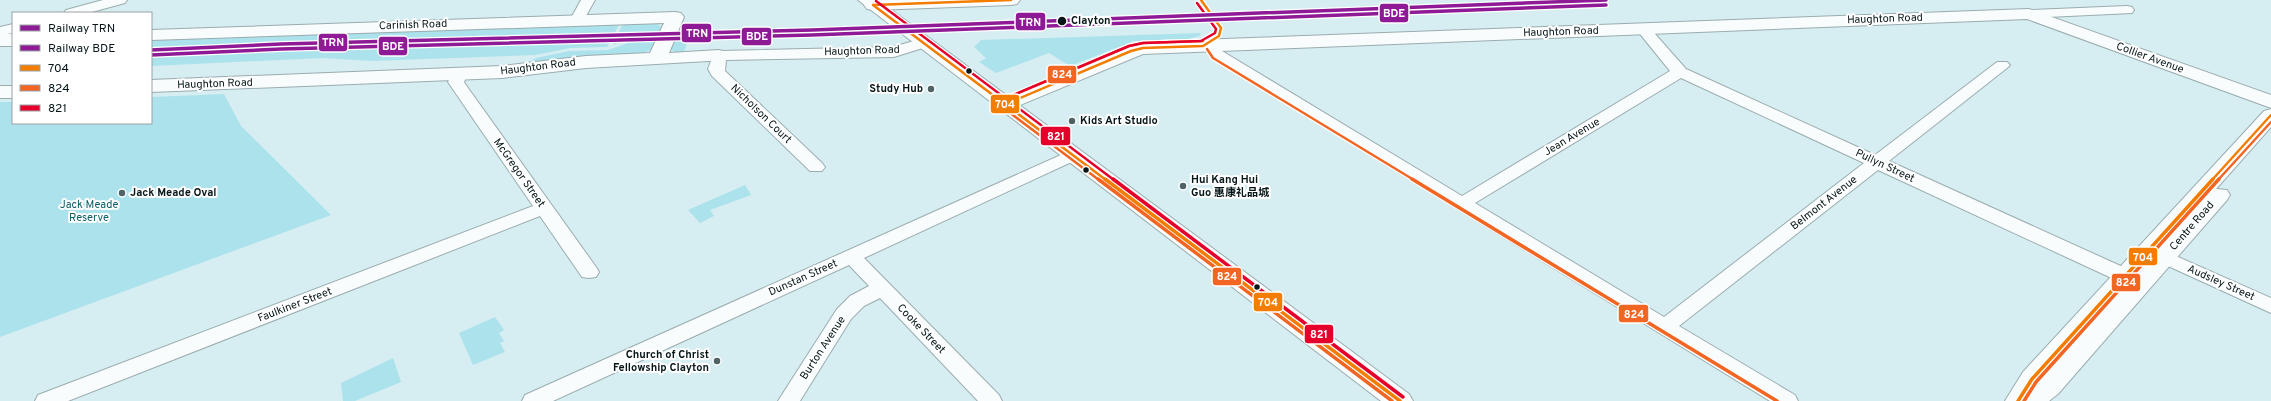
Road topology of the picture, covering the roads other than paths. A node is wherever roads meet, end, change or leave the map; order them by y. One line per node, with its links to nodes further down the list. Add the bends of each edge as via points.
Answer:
1 (120, 0): 5 (street)
2 (588, 0): 9 (street)
3 (1011, 0): 4 (street)
4 (870, 2): 10 (street)
5 (93, 10): 7 (street)
6 (2127, 10): 8 (street, Haughton Road)
7 (78, 12)
8 (2029, 14): 11 (street, Haughton Road); 24 (street, Collier Avenue)
9 (577, 20): 12 (street, Carinish Road); 17 (street, Carinish Road, via 675,17)
10 (902, 26): 13 (street); 15 (street, via 904,33 894,43)
11 (1643, 28): 14 (street, Haughton Road); 19 (street, Pullyn Street)
12 (152, 35)
13 (924, 43): 15 (street, Haughton Road, via 894,52); 25 (street)
14 (1210, 46): 25 (street, Haughton Road, via 1143,48 1131,51); 31 (street, via 1216,54)
15 (844, 53): 16 (street, Haughton Road)
16 (719, 56): 17 (street, Haughton Road); 30 (street, Nicholson Court, via 716,69 718,73)
17 (658, 59): 20 (street, Haughton Road, via 580,62 512,71)
18 (2002, 65): 29 (street, Belmont Avenue)
19 (1680, 72): 29 (street, Pullyn Street); 31 (street, Jean Avenue)
20 (460, 73): 21 (street, Haughton Road); 32 (street, McGregor Street, via 456,82 460,89)
21 (152, 86)
22 (0, 92): 23 (street)
23 (12, 92)
24 (2271, 102)
25 (1006, 104): 28 (street)
26 (2271, 115): 33 (street, Centre Road)
27 (2271, 136): 33 (street, Centre Road)
28 (1072, 155): 34 (street, Dunstan Street); 44 (street)
29 (1876, 162): 36 (street, Pullyn Street); 39 (street, Belmont Avenue)
30 (816, 167)
31 (1463, 203): 39 (street)
32 (544, 208): 35 (street, McGregor Street); 40 (street, Faulkiner Street)
33 (2157, 254): 36 (street, Centre Road); 38 (street, Audsley Street)
34 (852, 257): 37 (street, Cooke Street); 41 (street, Dunstan Street)
35 (589, 272)
36 (2133, 280): 46 (street, Centre Road, via 2032,379); 47 (street, Centre Road, via 2049,386)
37 (882, 288): 42 (street, Burton Avenue, via 857,302 844,314); 43 (street, Cooke Street)
38 (2271, 306)
39 (1665, 326): 45 (street)
40 (46, 401)
41 (533, 401)
42 (789, 401)
43 (991, 401)
44 (1400, 401)
45 (1787, 401)
46 (2018, 401)
47 (2030, 401)

